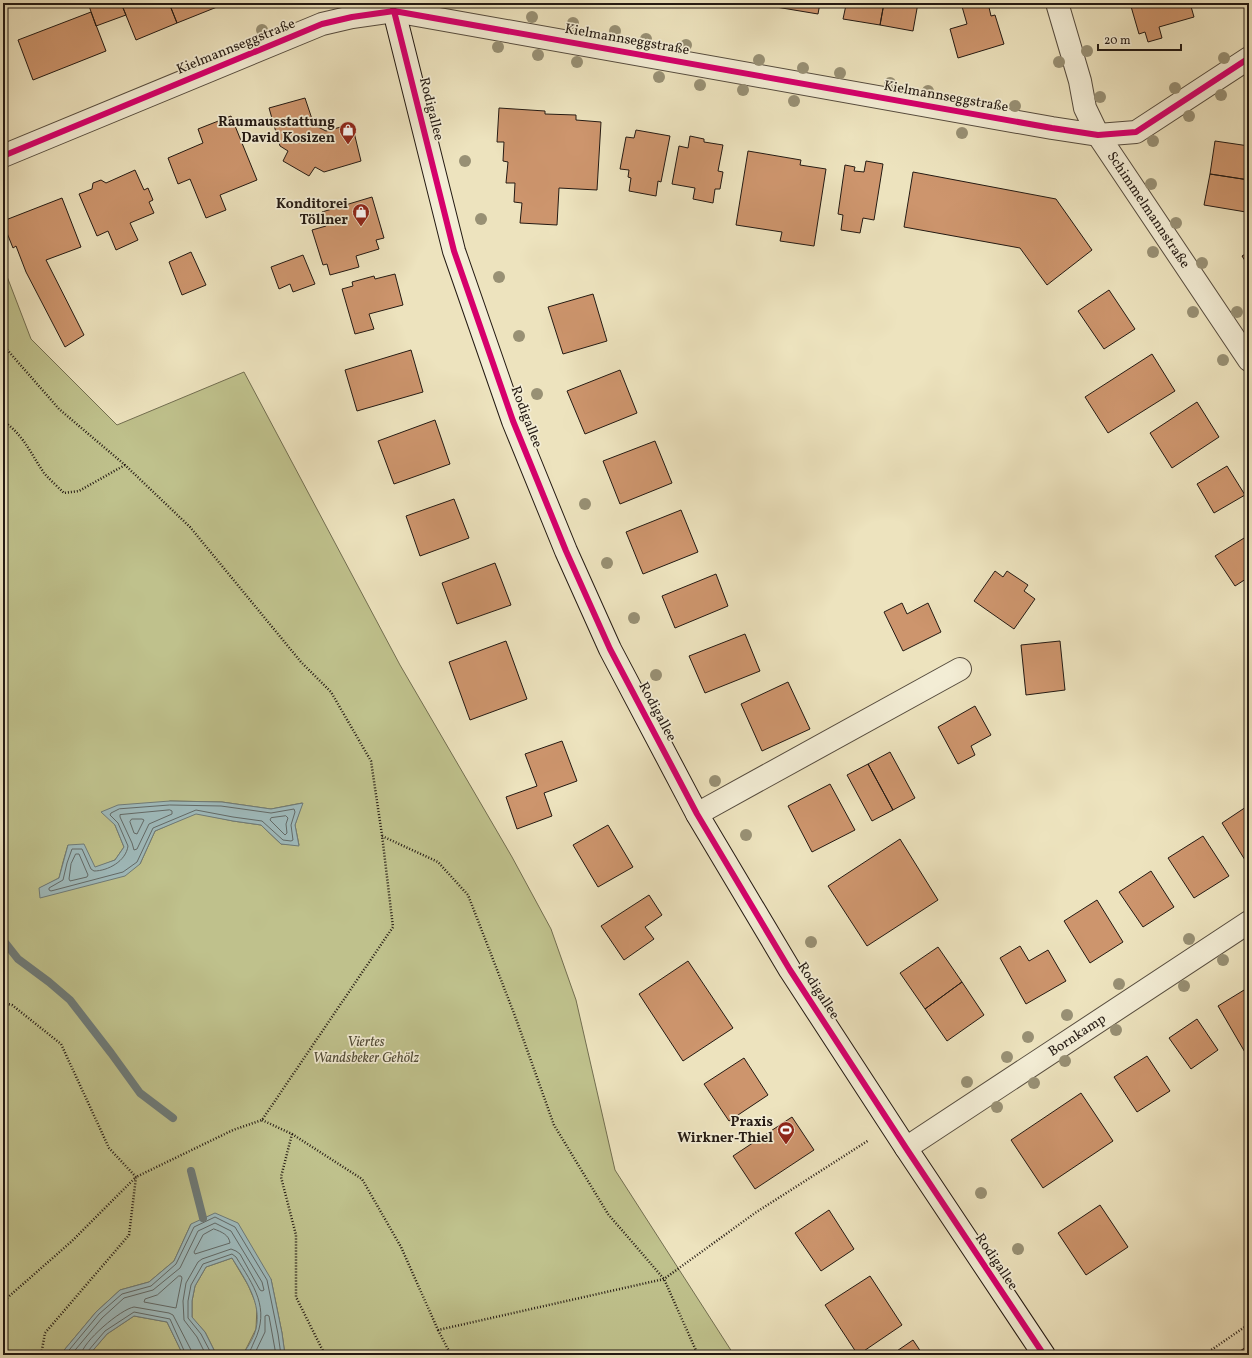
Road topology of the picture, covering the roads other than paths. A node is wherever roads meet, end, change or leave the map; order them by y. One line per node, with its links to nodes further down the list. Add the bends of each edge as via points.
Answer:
1 (1057, 3): 4 (street, Schimmelmannstraße, via 1080,81 1085,108)
2 (393, 7): 4 (street, Kielmannseggstraße); 5 (street, Kielmannseggstraße, via 322,24); 8 (street, Rodigallee, via 454,251 513,421 566,551 610,649)
3 (1249, 58): 4 (street, Kielmannseggstraße, via 1136,132)
4 (1098, 135): 6 (street, Schimmelmannstraße)
5 (3, 156)
6 (1249, 360)
7 (960, 669): 8 (street)
8 (697, 814): 10 (street, Rodigallee, via 790,970)
9 (1249, 922): 10 (street, Bornkamp)
10 (906, 1148): 11 (street, Rodigallee)
11 (1044, 1355)

